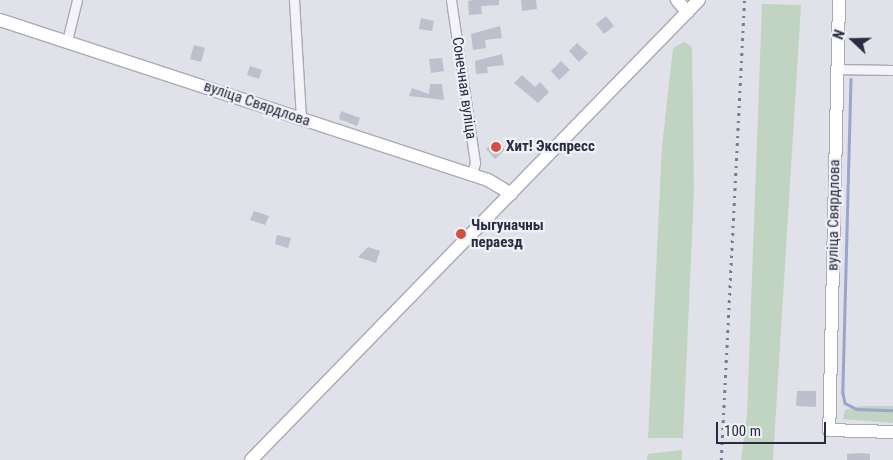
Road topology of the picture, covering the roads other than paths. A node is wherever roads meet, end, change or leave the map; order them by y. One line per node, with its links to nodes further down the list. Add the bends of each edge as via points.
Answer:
1 (78, 0): 9 (street)
2 (294, 0): 12 (street)
3 (451, 0): 13 (street, Сонечная вуліца, via 475,163)
4 (677, 0): 7 (street)
5 (698, 0): 7 (street)
6 (839, 0): 10 (street, вуліца Свярдлова)
7 (687, 12): 14 (street)
8 (0, 20): 9 (street, вуліца Свярдлова)
9 (67, 41): 12 (street, вуліца Свярдлова)
10 (838, 69): 11 (street); 15 (street, вуліца Свярдлова, via 828,430)
11 (893, 70)
12 (301, 119): 13 (street, вуліца Свярдлова)
13 (471, 175): 14 (street, вуліца Свярдлова)
14 (511, 194): 16 (street)
15 (893, 432)
16 (251, 460)

